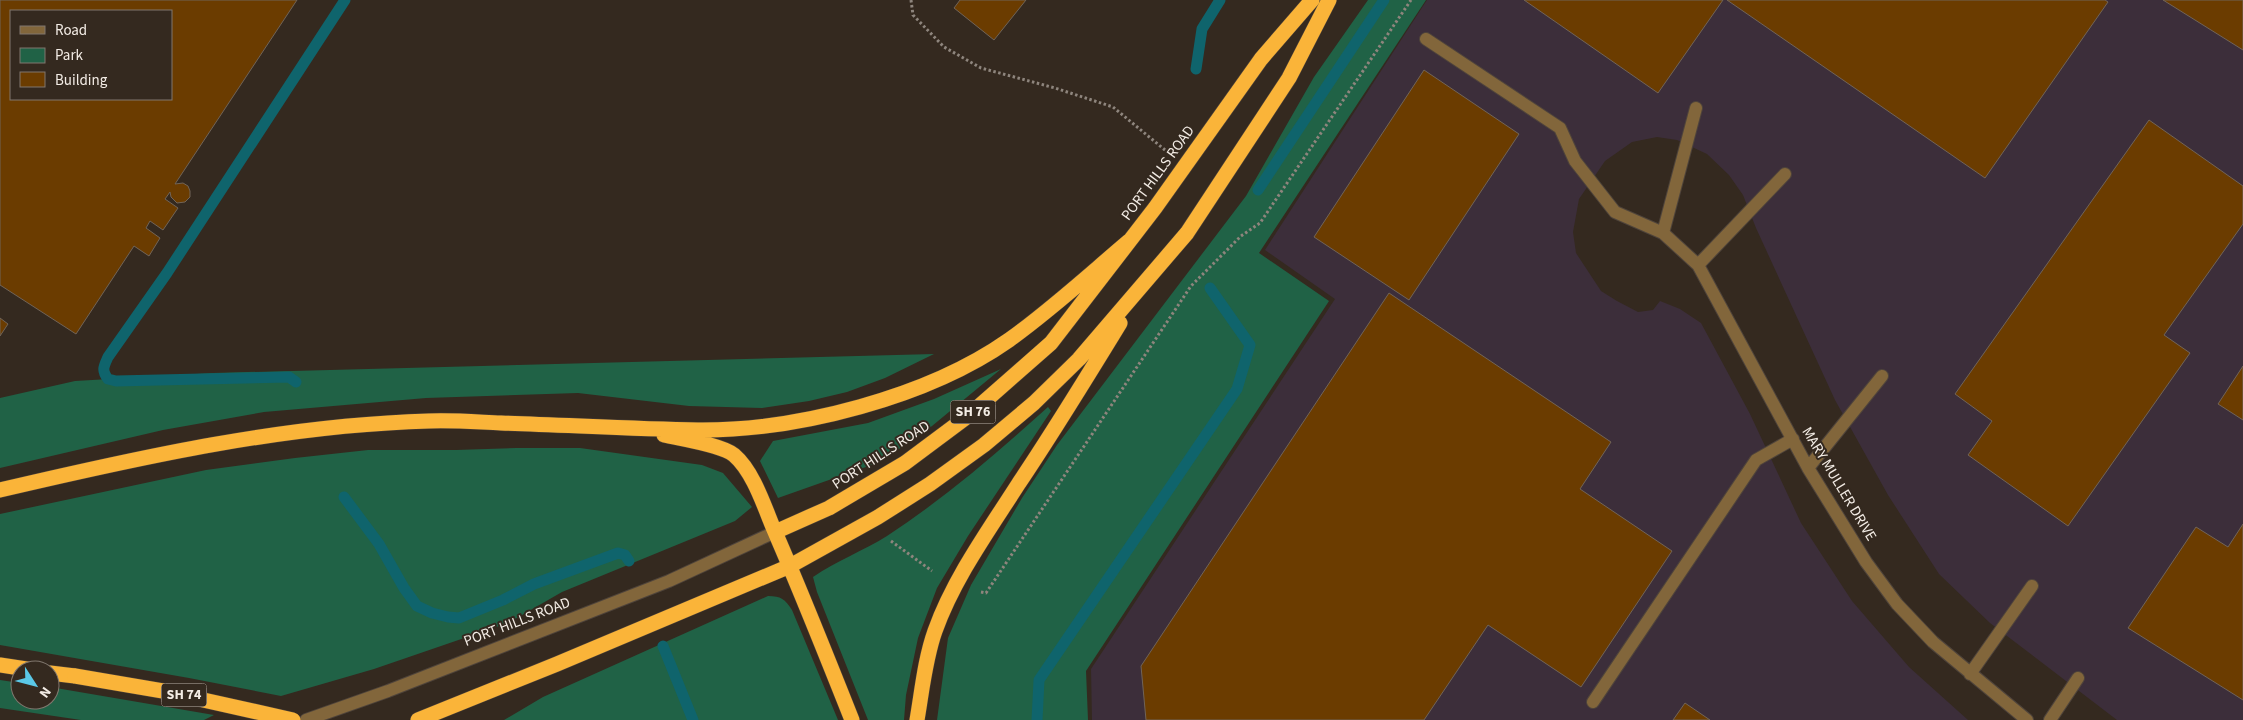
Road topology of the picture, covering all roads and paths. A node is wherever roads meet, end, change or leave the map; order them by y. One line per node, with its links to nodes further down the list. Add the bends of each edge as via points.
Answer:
1 (911, 0): 7 (path, via 913,15 944,47 981,68 1113,107)
2 (1312, 0): 7 (highway, PORT HILLS ROAD / SH 76, via 1260,59)
3 (1329, 0): 12 (highway, via 1289,78 1188,233)
4 (1411, 0): 23 (path, via 1260,224 1241,236 1191,286 986,592)
5 (1426, 39): 9 (street, MARY MULLER DRIVE, via 1560,128 1576,160 1615,212)
6 (1696, 108): 9 (street)
7 (1185, 168): 10 (highway, PORT HILLS ROAD / SH 76)
8 (1785, 174): 11 (street)
9 (1663, 233): 11 (street, MARY MULLER DRIVE)
10 (1129, 241): 14 (highway, via 1008,340 957,370 919,387 819,416 763,426 701,430); 18 (highway, PORT HILLS ROAD / SH 76, via 1051,343 939,440 872,484)
11 (1698, 265): 15 (street, MARY MULLER DRIVE)
12 (1142, 288): 20 (highway, via 1079,359 984,445 893,508); 32 (highway, via 953,590 935,632)
13 (1882, 376): 16 (street)
14 (636, 427): 17 (highway, via 431,420 324,427 180,450); 18 (highway, via 733,454 763,502)
15 (1793, 439): 16 (street, MARY MULLER DRIVE); 27 (street, via 1756,460)
16 (1808, 468): 25 (street, MARY MULLER DRIVE, via 1866,562 1897,604 1933,642)
17 (0, 490)
18 (775, 532): 20 (highway); 29 (street, PORT HILLS ROAD / SH 76, via 669,582)
19 (888, 538): 21 (path)
20 (790, 566): 30 (highway); 31 (highway)
21 (936, 573)
22 (2032, 586): 25 (street)
23 (977, 591)
24 (60, 674): 28 (highway, SH 74, bridge, via 163,691)
25 (1970, 674): 33 (street, MARY MULLER DRIVE)
26 (2078, 678): 34 (street)
27 (1593, 702)
28 (293, 720)
29 (306, 720)
30 (418, 720)
31 (852, 720)
32 (917, 720)
33 (2027, 720)
34 (2050, 720)

